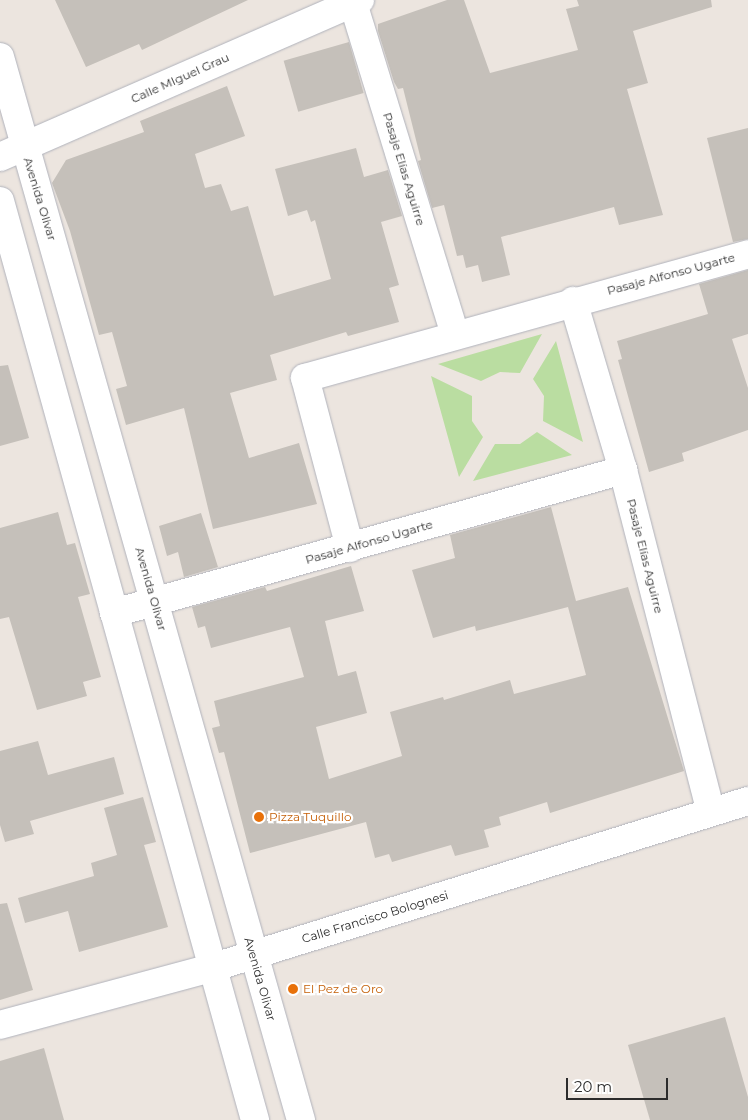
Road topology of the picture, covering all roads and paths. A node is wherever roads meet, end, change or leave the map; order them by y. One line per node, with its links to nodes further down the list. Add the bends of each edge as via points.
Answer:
1 (356, 1): 3 (street, Calle MIguel Grau); 8 (street, Pasaje Elías Aguirre)
2 (0, 58): 3 (street, Avenida Olivar)
3 (24, 146): 4 (street, Calle MIguel Grau); 11 (street, Avenida Olivar)
4 (0, 157)
5 (0, 201): 12 (street)
6 (748, 254): 7 (street, Pasaje Alfonso Ugarte)
7 (573, 301): 8 (street, Pasaje Alfonso Ugarte); 9 (street, Pasaje Elías Aguirre)
8 (455, 335): 10 (street, Pasaje Alfonso Ugarte, via 305,378)
9 (623, 470): 10 (street, Pasaje Alfonso Ugarte); 14 (street, Pasaje Elías Aguirre)
10 (350, 548): 11 (street, Pasaje Alfonso Ugarte)
11 (154, 602): 12 (street, Pasaje Alfonso Ugarte); 15 (street, Avenida Olivar)
12 (114, 613): 16 (street)
13 (748, 801): 14 (street, Calle Francisco Bolognesi)
14 (711, 812): 15 (street, Calle Francisco Bolognesi)
15 (253, 955): 16 (street, Calle Francisco Bolognesi); 19 (street, Avenida Olivar)
16 (211, 968): 17 (street, Calle Francisco Bolognesi); 18 (street)
17 (0, 1025)
18 (255, 1120)
19 (301, 1120)

